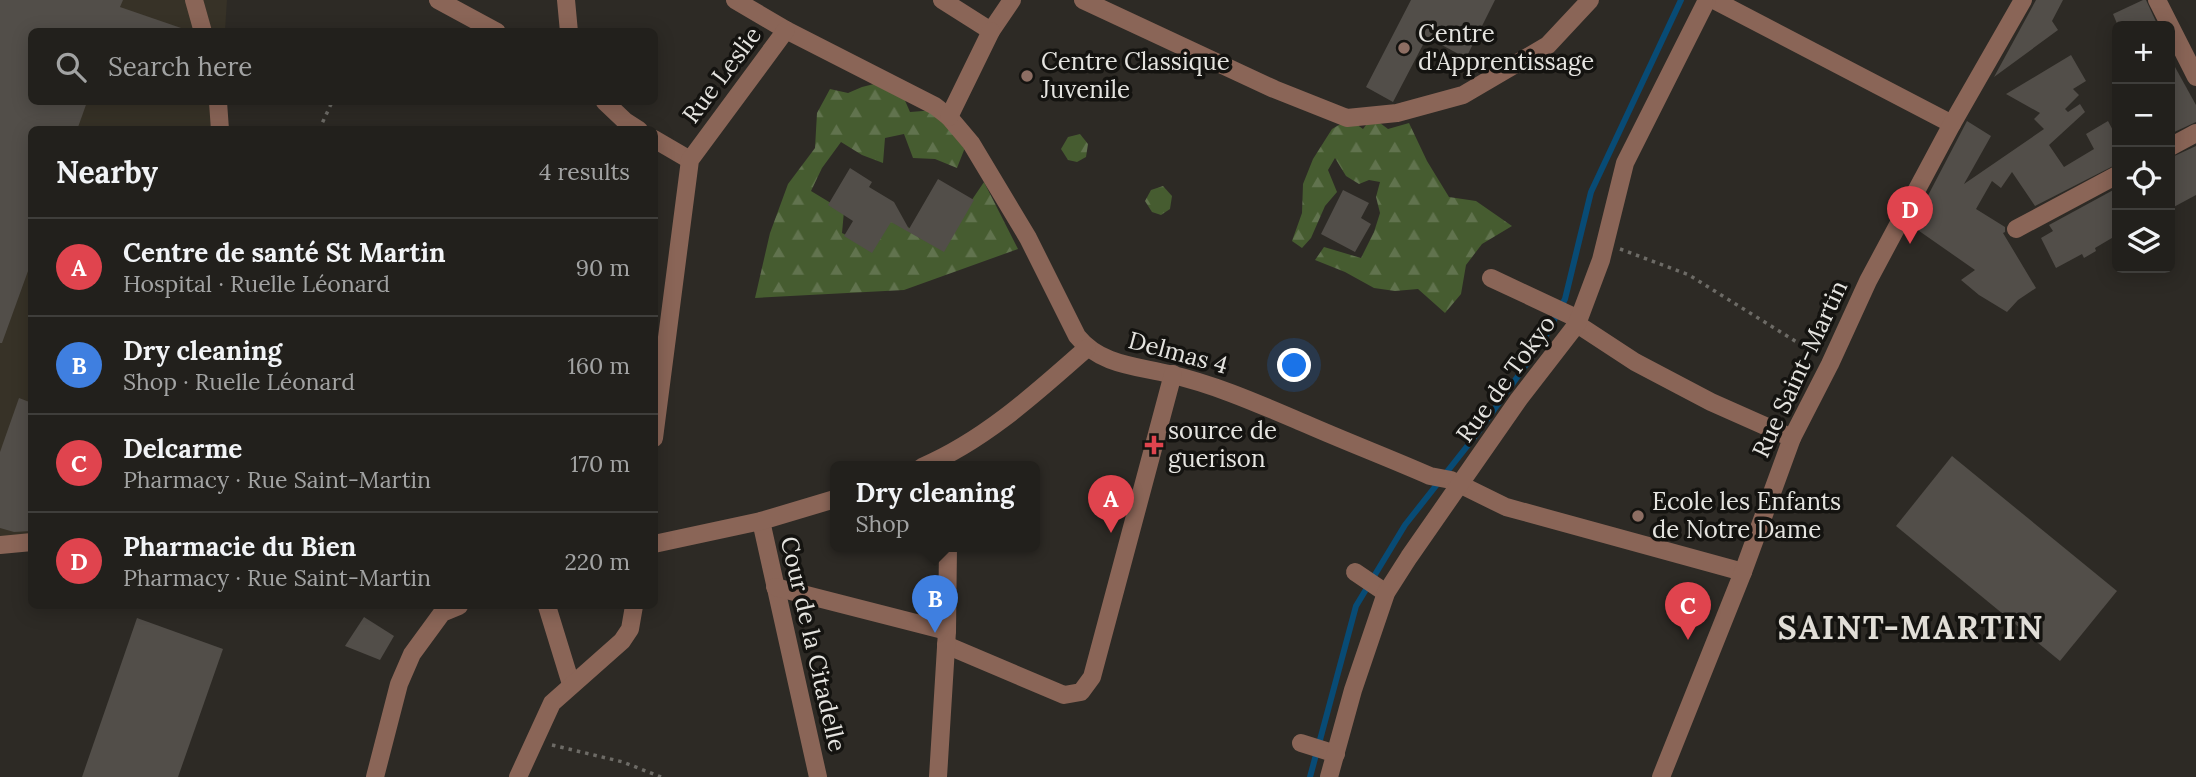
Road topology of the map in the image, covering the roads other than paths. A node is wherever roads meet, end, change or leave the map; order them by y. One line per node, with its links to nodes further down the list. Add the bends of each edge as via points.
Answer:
1 (194, 0): 13 (street)
2 (439, 0): 14 (street)
3 (566, 0): 15 (street)
4 (735, 0): 16 (street)
5 (942, 0): 17 (street)
6 (1012, 0): 17 (street)
7 (1083, 0): 8 (street, via 1274,89 1348,118 1397,113 1463,95 1548,45)
8 (1590, 0)
9 (1707, 0): 32 (street, Rue de Tokyo, via 1625,163 1605,243)
10 (1714, 0): 22 (street)
11 (2023, 0): 22 (street, Rue Saint-Martin)
12 (2157, 0): 18 (street)
13 (202, 28)
14 (490, 28)
15 (569, 28)
16 (786, 30): 21 (street); 28 (street, Rue Leslie)
17 (991, 31): 21 (street)
18 (2196, 77)
19 (218, 105): 23 (street)
20 (608, 105): 24 (street)
21 (949, 117): 33 (street, via 971,143 1028,237 1069,322)
22 (1952, 124): 36 (street, Rue Saint-Martin, via 1868,281)
23 (220, 126)
24 (633, 126)
25 (2196, 134): 27 (street)
26 (658, 141): 28 (street)
27 (2175, 144)
28 (690, 160): 35 (street, Rue Leslie)
29 (2112, 178): 30 (street)
30 (2016, 229)
31 (1491, 278): 32 (street)
32 (1575, 320): 36 (street, via 1635,362); 38 (street, Rue de Tokyo)
33 (1087, 348): 34 (street, Delmas 4, via 1113,362); 37 (street, via 1017,410)
34 (1173, 374): 38 (street, Delmas 4, via 1249,399); 52 (street, via 1092,677 1081,692 1064,695)
35 (658, 407)
36 (1792, 438): 46 (street, Rue Saint-Martin)
37 (944, 461)
38 (1455, 483): 46 (street, Delmas 4, via 1506,508); 48 (street, Rue de Tokyo)
39 (830, 500): 40 (street)
40 (761, 521): 42 (street); 47 (street, Cour de la Citadelle)
41 (28, 542): 43 (street)
42 (658, 543)
43 (0, 545)
44 (948, 552): 52 (street)
45 (1355, 572): 48 (street)
46 (1743, 572): 61 (street, Rue Saint-Martin)
47 (775, 587): 52 (street); 58 (street, Cour de la Citadelle)
48 (1382, 590): 55 (street, Rue de Tokyo)
49 (452, 609): 56 (street, via 442,613 412,654 399,684)
50 (548, 609): 53 (street)
51 (634, 609): 53 (street, via 622,641)
52 (946, 638): 59 (street)
53 (571, 684): 57 (street, via 552,703)
54 (1301, 743): 55 (street)
55 (1332, 752): 60 (street, Rue de Tokyo)
56 (375, 777)
57 (517, 777)
58 (818, 777)
59 (938, 777)
60 (1329, 777)
61 (1661, 777)

